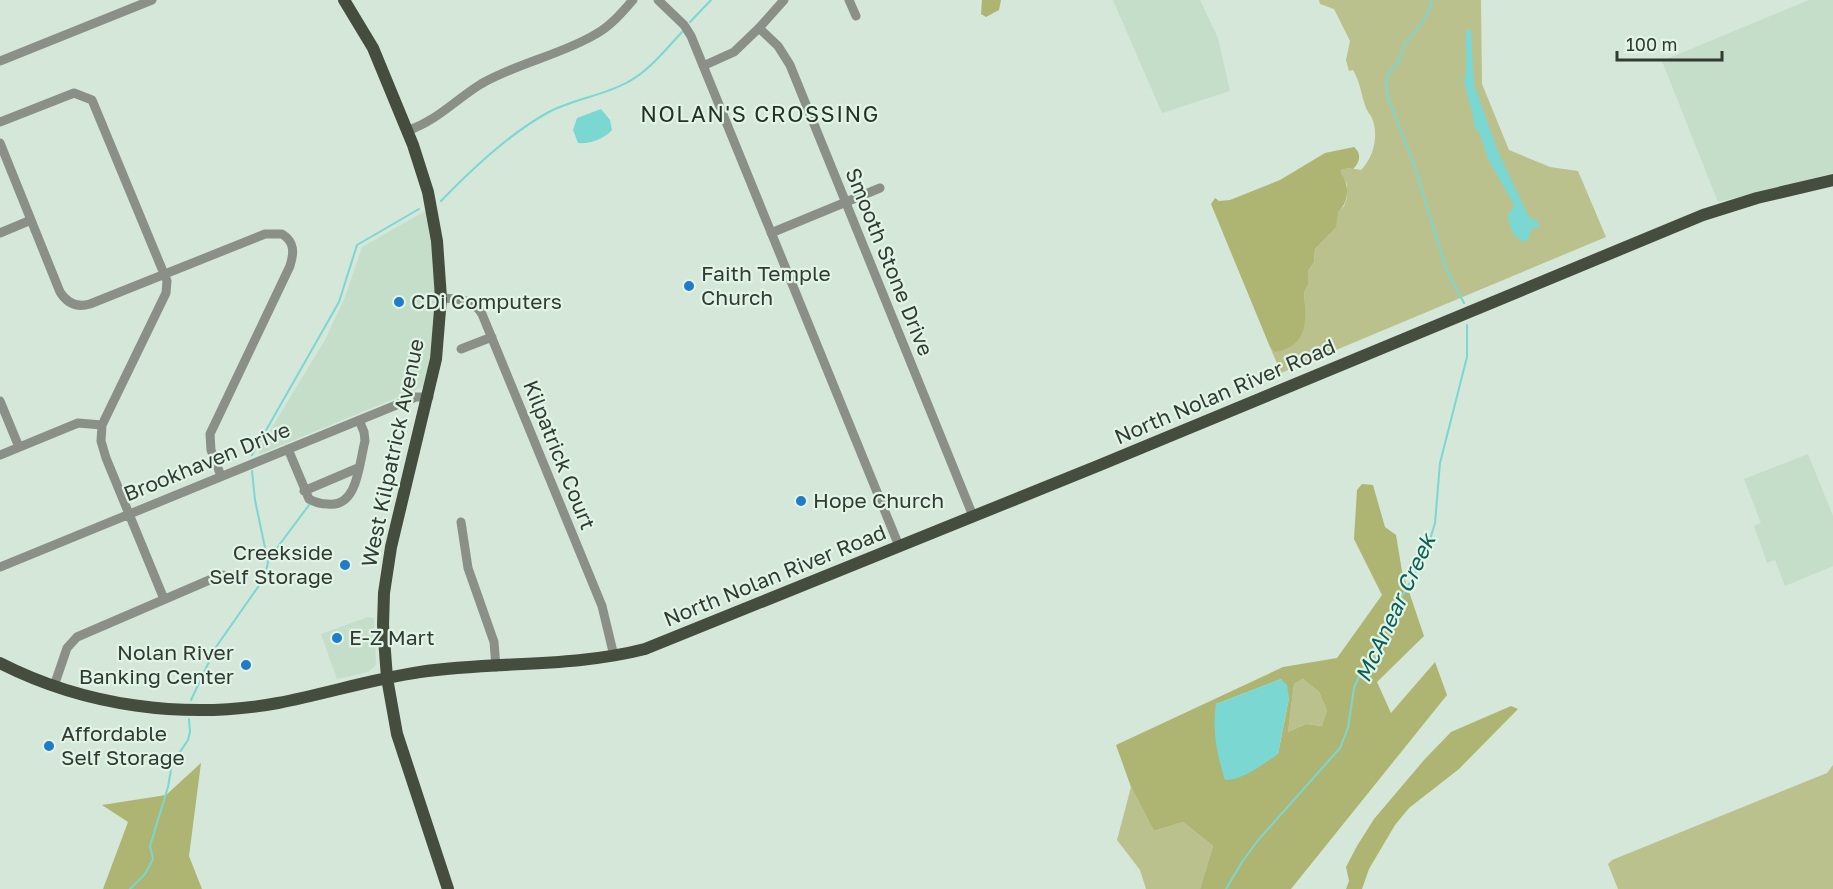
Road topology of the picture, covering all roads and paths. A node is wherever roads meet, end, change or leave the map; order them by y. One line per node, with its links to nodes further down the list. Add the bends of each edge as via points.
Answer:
1 (152, 0): 9 (street)
2 (344, 0): 12 (main road, West Kilpatrick Avenue, via 373,48)
3 (633, 0): 12 (street, via 595,35 481,84 436,118)
4 (658, 0): 10 (street, via 687,29)
5 (784, 0): 8 (street)
6 (849, 0): 7 (street)
7 (856, 16)
8 (759, 28): 10 (street, via 734,52); 16 (street, Smooth Stone Drive, via 778,46 790,65)
9 (0, 61)
10 (703, 66): 19 (street)
11 (0, 122): 20 (street, via 74,93 92,100)
12 (407, 131): 21 (main road, West Kilpatrick Avenue, via 433,215)
13 (0, 143): 17 (street)
14 (1833, 180): 35 (main road, North Nolan River Road, via 1702,215)
15 (880, 188): 16 (street)
16 (846, 202): 19 (street); 35 (street, Smooth Stone Drive)
17 (31, 220): 18 (street); 20 (street, via 60,292 76,305 90,304)
18 (0, 233)
19 (771, 233): 37 (street)
20 (165, 275): 27 (street, via 166,293); 32 (street, via 265,234 282,234 292,246 290,266 212,425 211,450)
21 (441, 298): 22 (street, Kilpatrick Court, via 474,304); 24 (main road, West Kilpatrick Avenue, via 439,343)
22 (492, 337): 23 (street); 41 (street, Kilpatrick Court, via 602,606)
23 (462, 349)
24 (429, 397): 26 (street, Brookhaven Drive, via 416,397); 44 (main road, West Kilpatrick Avenue, via 387,572 383,625)
25 (0, 401): 28 (street)
26 (359, 420): 29 (street, Brookhaven Drive); 31 (street, via 365,441)
27 (102, 425): 28 (street, via 78,423); 34 (street, via 101,445)
28 (19, 447): 30 (street)
29 (288, 448): 32 (street, Brookhaven Drive); 33 (street)
30 (0, 455)
31 (358, 468): 33 (street); 33 (street, via 350,496 339,504 315,503)
32 (222, 476): 34 (street, Brookhaven Drive)
33 (304, 490)
34 (129, 513): 38 (street, Brookhaven Drive); 40 (street)
35 (973, 516): 37 (main road, North Nolan River Road)
36 (461, 522): 43 (street, via 468,568 494,642)
37 (899, 546): 41 (main road, North Nolan River Road, via 645,650)
38 (0, 567)
39 (235, 577): 40 (street, via 220,575)
40 (165, 599): 45 (street, via 90,630 71,642)
41 (614, 656): 43 (main road, North Nolan River Road)
42 (0, 663): 45 (main road, North Nolan River Road)
43 (496, 667): 44 (main road, North Nolan River Road)
44 (387, 678): 45 (main road, North Nolan River Road, via 278,703 197,710 127,704); 46 (main road, West Kilpatrick Avenue, via 402,753)
45 (54, 686)
46 (448, 889)

